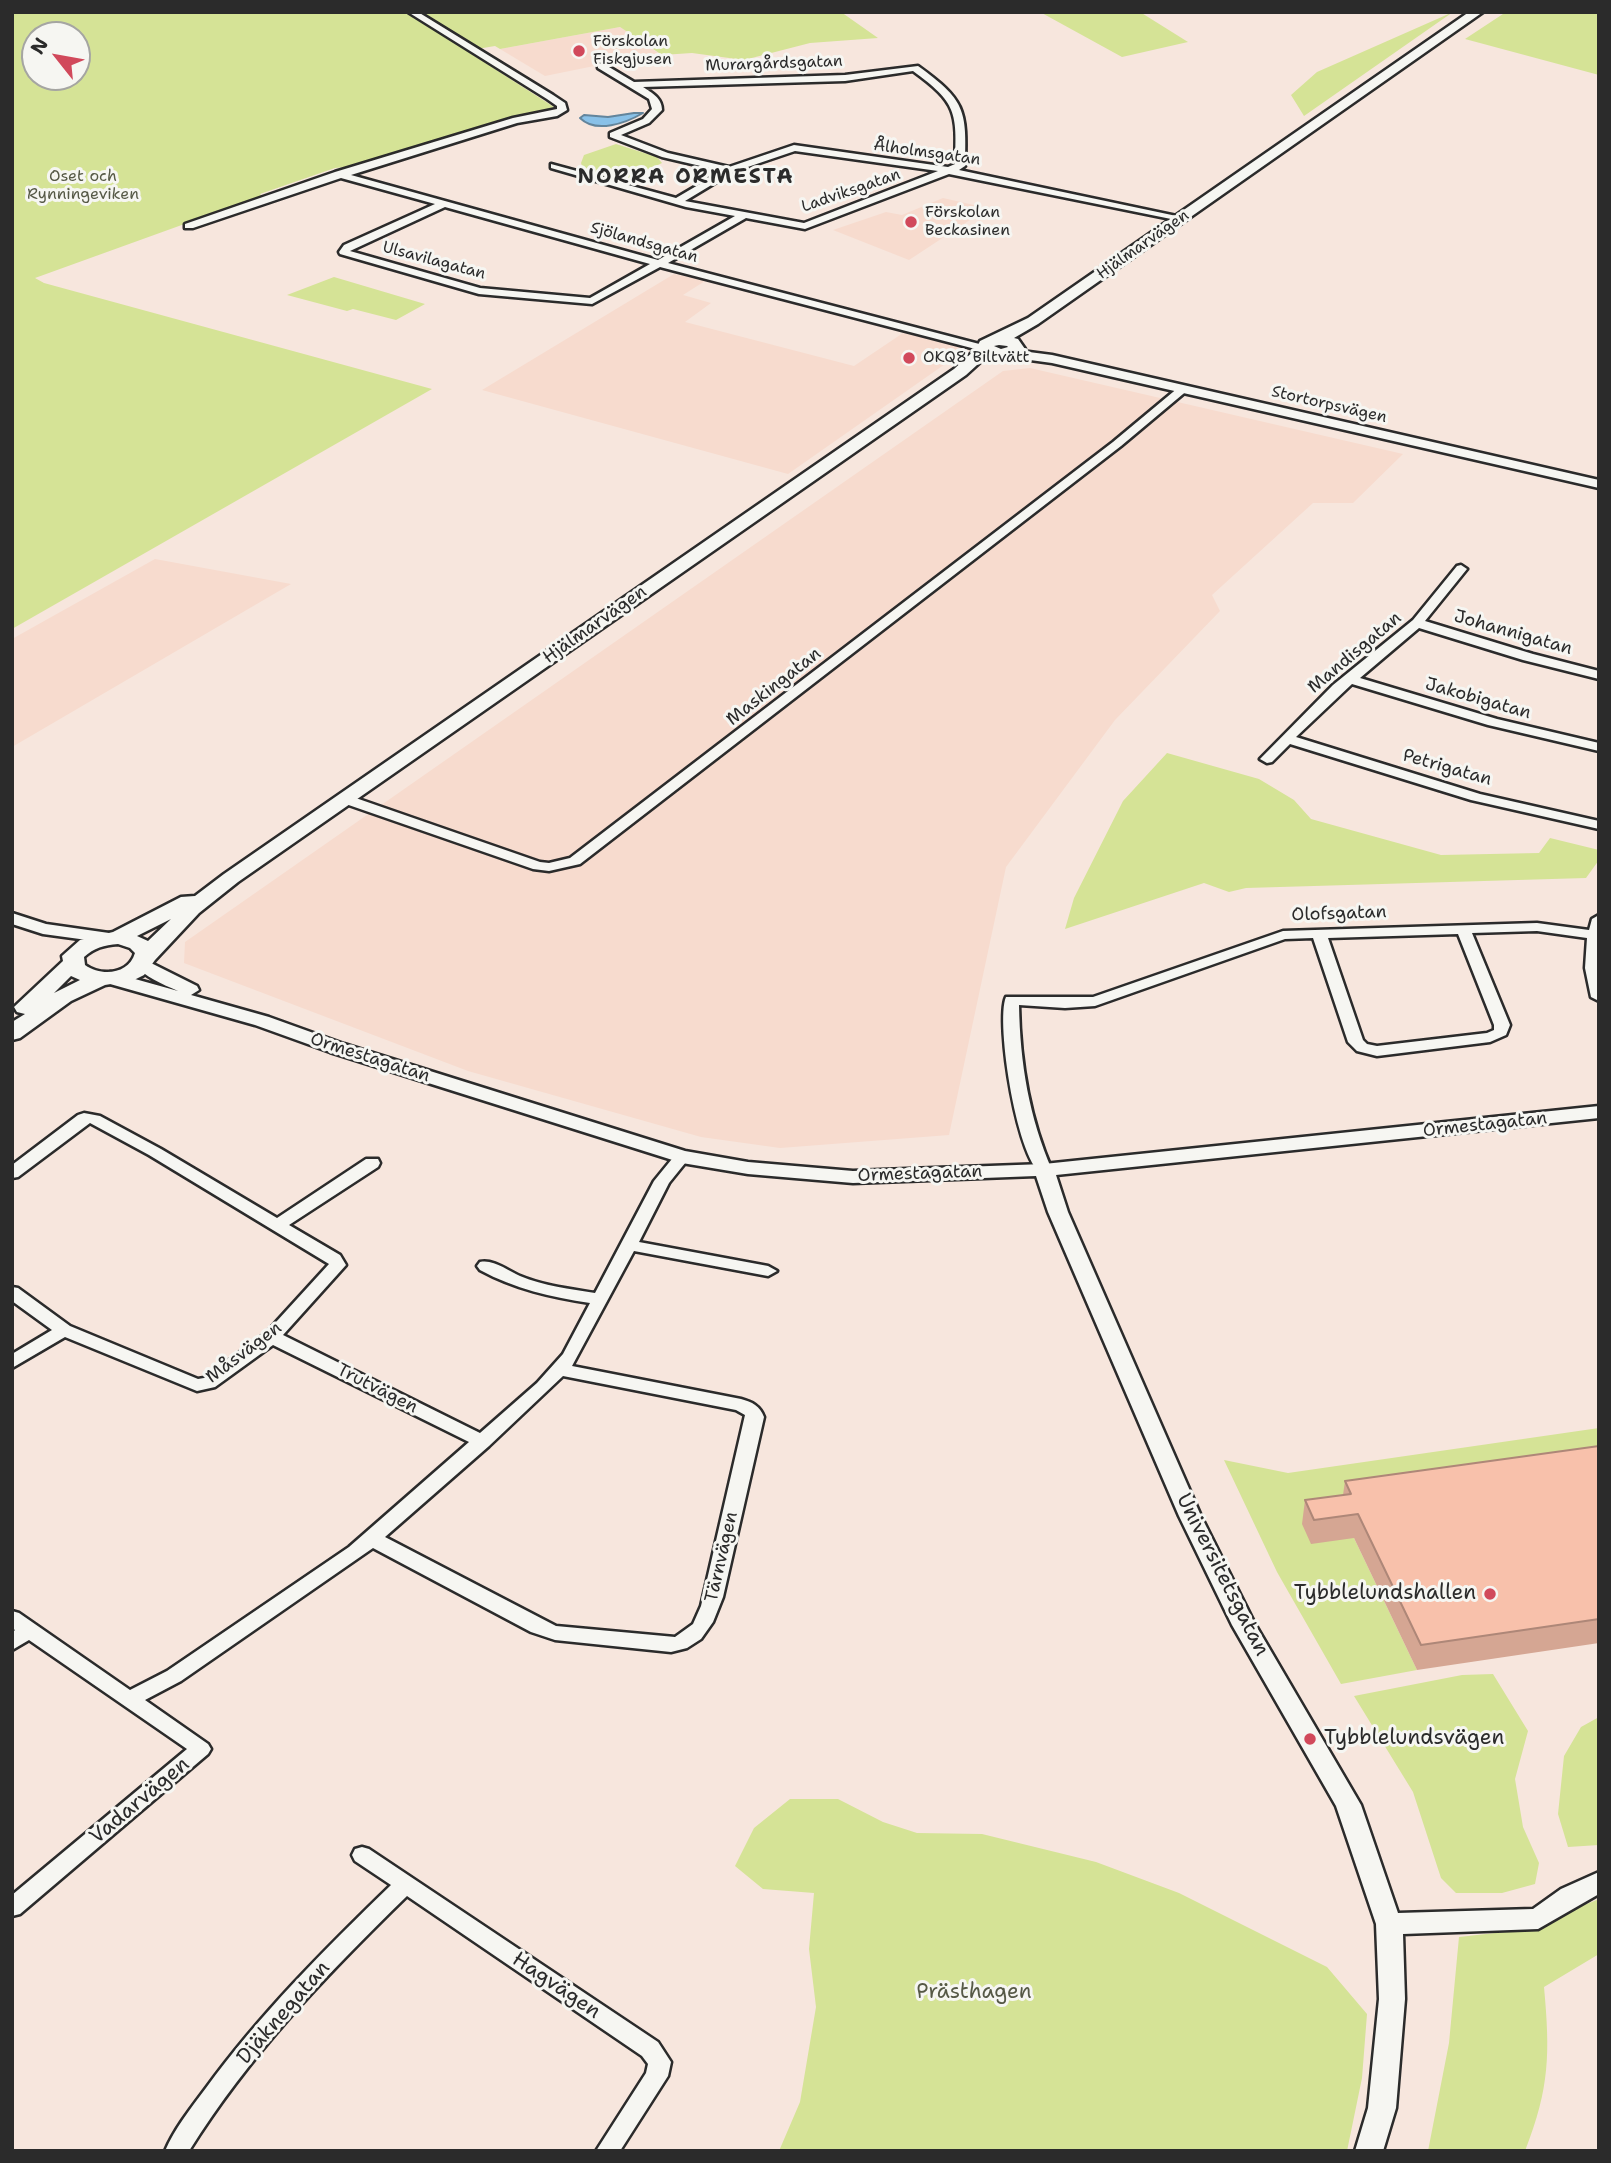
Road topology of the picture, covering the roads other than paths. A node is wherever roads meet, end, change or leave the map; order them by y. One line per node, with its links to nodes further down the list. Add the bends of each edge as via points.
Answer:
1 (412, 12): 8 (street, via 556,101 562,110)
2 (1477, 12): 12 (main road, Hjälmarvägen)
3 (601, 66): 4 (street)
4 (634, 85): 6 (street, via 654,99 657,110 646,121 613,135 665,155); 7 (street, Murargårdsgatan, via 845,78 915,68 950,93 962,121 960,166)
5 (555, 166): 9 (street, Ladviksgatan)
6 (730, 170): 7 (street, Ålholmsgatan, via 794,148); 9 (street, Ålholmsgatan)
7 (952, 171): 11 (street, Ladviksgatan, via 805,226); 12 (street, Ålholmsgatan)
8 (338, 174): 10 (street, Sjölandsgatan); 13 (street)
9 (677, 201): 11 (street, Ladviksgatan)
10 (443, 204): 14 (street, Sjölandsgatan); 14 (street, Ulsavilagatan, via 344,252 479,291 589,301)
11 (745, 215): 14 (street)
12 (1181, 218): 15 (main road, Hjälmarvägen)
13 (189, 226)
14 (660, 264): 15 (street, Sjölandsgatan)
15 (1000, 347): 16 (street, Stortorpsvägen); 25 (main road, Hjälmarvägen)
16 (1183, 389): 17 (street, Stortorpsvägen); 25 (street, Maskingatan, via 575,861 549,867 530,864)
17 (1599, 484)
18 (1461, 569): 19 (street, Mandisgatan)
19 (1417, 623): 20 (street, Johannigatan); 21 (street, Mandisgatan)
20 (1599, 675)
21 (1349, 679): 22 (street, Mandisgatan); 23 (street, Jakobigatan, via 1493,722)
22 (1287, 739): 24 (street, Mandisgatan); 26 (street, Petrigatan, via 1465,794)
23 (1599, 747)
24 (1267, 759)
25 (345, 799): 27 (main road, Hjälmarvägen)
26 (1599, 825)
27 (231, 878): 34 (main road, Hjälmarvägen); 36 (main road, Hjälmarvägen, via 192,909)
28 (12, 918): 30 (street)
29 (1599, 919): 33 (street)
30 (43, 929): 34 (street); 35 (street, via 66,944)
31 (1463, 929): 32 (street, Olofsgatan); 32 (street, via 1501,1032 1377,1051 1356,1042); 33 (street, Olofsgatan, via 1547,927)
32 (1319, 934): 39 (street, Olofsgatan, via 1277,937 1095,1000)
33 (1595, 935): 38 (street, via 1592,968)
34 (113, 938): 35 (main road, Hjälmarvägen, via 89,944); 36 (main road, via 138,943)
35 (73, 960): 37 (main road, via 82,975); 40 (main road)
36 (144, 960): 37 (main road, via 128,974); 41 (street, Ormestagatan, via 163,978)
37 (105, 979): 41 (street, Ormestagatan); 42 (main road, via 63,996)
38 (1599, 997)
39 (1011, 999): 46 (street, Universitetsgatan, via 1017,1087 1032,1145)
40 (12, 1018)
41 (262, 1021): 44 (street, Ormestagatan)
42 (12, 1033)
43 (1599, 1112): 46 (street, Ormestagatan)
44 (682, 1157): 46 (street, Ormestagatan, via 853,1177); 49 (street, via 663,1181)
45 (372, 1163): 48 (street)
46 (1044, 1170): 68 (street, Universitetsgatan, via 1190,1516 1244,1625 1348,1805)
47 (12, 1173): 48 (street, Måsvägen, via 85,1118 94,1119)
48 (277, 1225): 55 (street, Måsvägen, via 338,1265)
49 (629, 1245): 51 (street); 53 (street)
50 (486, 1266): 53 (street, via 511,1282)
51 (768, 1271)
52 (12, 1292): 54 (street, Måsvägen)
53 (601, 1299): 57 (street)
54 (64, 1329): 55 (street, Måsvägen, via 197,1385 209,1384); 56 (street)
55 (272, 1336): 58 (street, Trutvägen)
56 (12, 1362)
57 (560, 1370): 58 (street); 59 (street, Tärnvägen, via 753,1411 713,1597 706,1622 696,1634 671,1645 555,1633)
58 (483, 1442): 59 (street)
59 (372, 1539): 63 (street, via 174,1676)
60 (12, 1618): 61 (street)
61 (29, 1630): 62 (street); 63 (street)
62 (12, 1643)
63 (130, 1699): 67 (street, Vadarvägen, via 201,1749)
64 (362, 1855): 66 (street, Hagvägen)
65 (1599, 1882): 68 (street, via 1538,1919)
66 (405, 1885): 69 (street, Djäknegatan, via 283,2009); 70 (street, Hagvägen, via 650,2049 660,2062 657,2076)
67 (12, 1908)
68 (1389, 1924): 71 (street, Universitetsgatan, via 1392,1999 1382,2108)
69 (176, 2151)
70 (607, 2151)
71 (1369, 2151)

